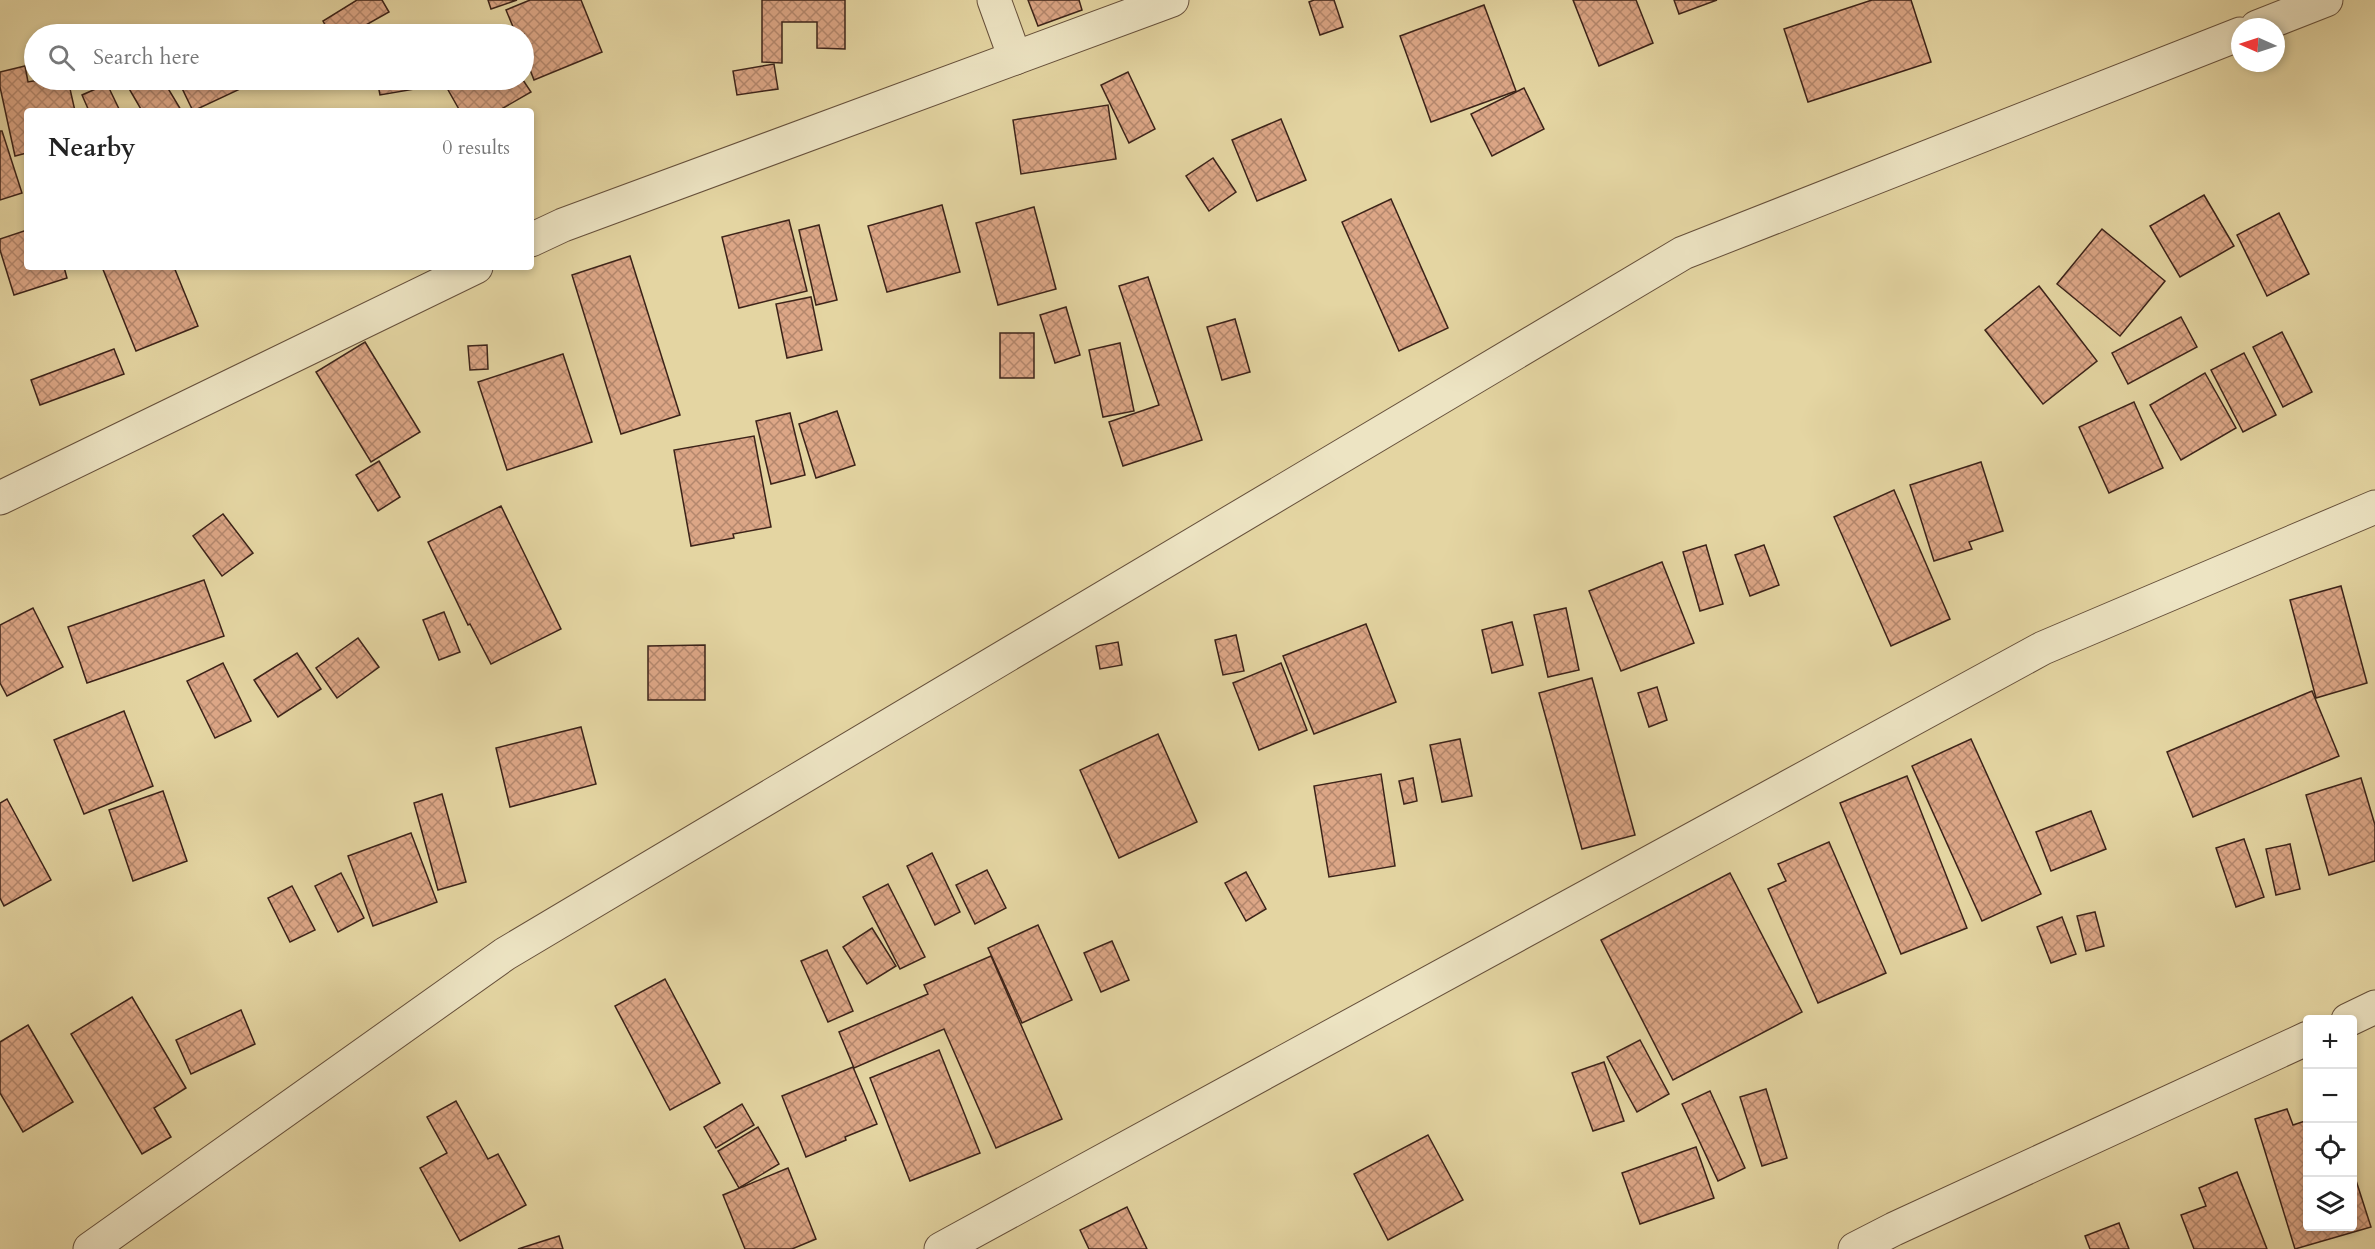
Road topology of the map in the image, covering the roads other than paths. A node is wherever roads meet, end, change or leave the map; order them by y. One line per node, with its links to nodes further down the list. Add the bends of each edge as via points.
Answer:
1 (994, 0): 6 (street)
2 (1172, 0): 6 (street)
3 (2326, 0): 4 (street)
4 (2280, 18)
5 (2231, 38): 14 (street, via 1683,253 505,954)
6 (1015, 58): 7 (street)
7 (534, 239)
8 (470, 270): 9 (street)
9 (0, 498)
10 (2375, 507): 15 (street, via 2043,648)
11 (2375, 1007): 12 (street)
12 (2357, 1016)
13 (2303, 1040): 16 (street)
14 (90, 1249)
15 (941, 1249)
16 (1855, 1249)

